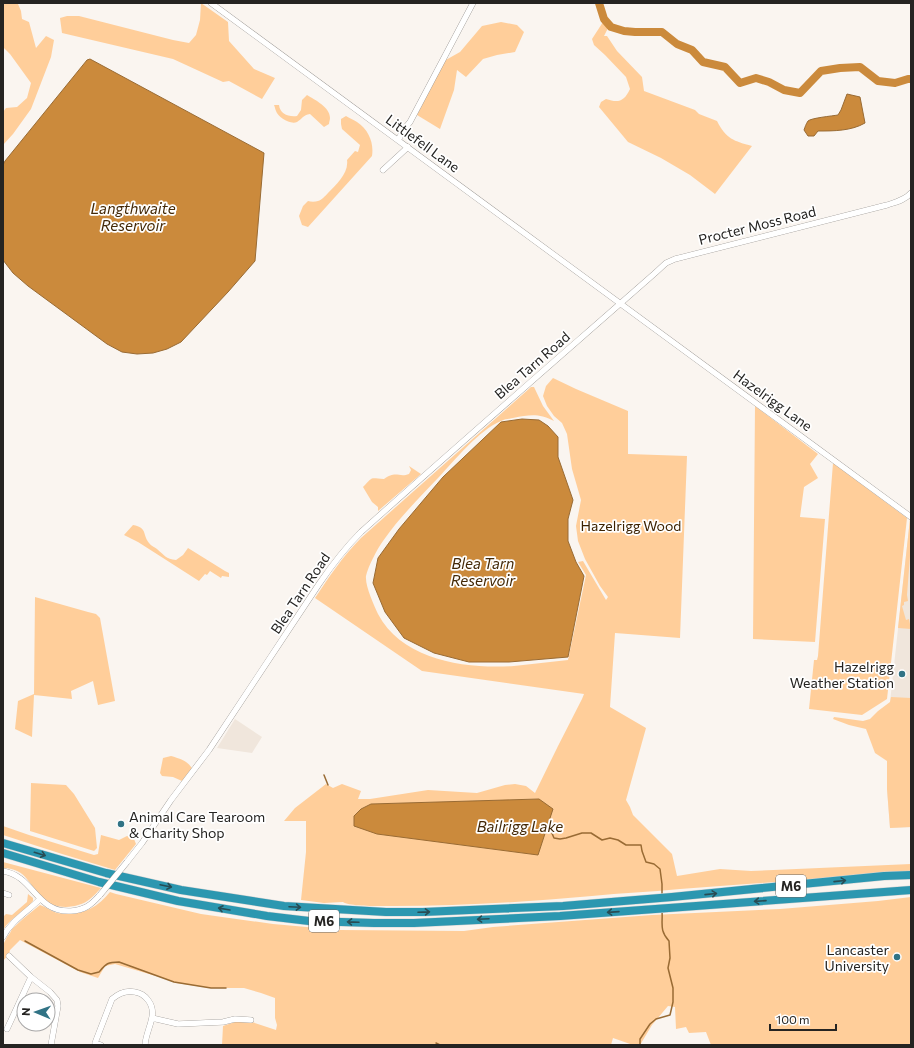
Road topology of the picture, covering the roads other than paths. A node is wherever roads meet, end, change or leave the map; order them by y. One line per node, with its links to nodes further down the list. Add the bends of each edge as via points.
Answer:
1 (211, 3): 3 (street, Littlefell Lane)
2 (473, 3): 3 (street)
3 (398, 140): 4 (street, Littlefell Lane)
4 (408, 147): 5 (street); 7 (street, Littlefell Lane)
5 (383, 170)
6 (911, 193): 7 (street, Procter Moss Road, via 887,205 675,259 666,263)
7 (620, 303): 8 (street, Hazelrigg Lane); 14 (street, Blea Tarn Road, bridge, via 346,547 209,750 142,843 100,895 91,904 79,910 68,911 56,910)
8 (911, 517)
9 (3, 843): 12 (highway, M6, one-way to 12, via 106,874 181,890 284,906 386,912 564,906)
10 (3, 853): 13 (highway, M6, one-way to 10, via 560,916 414,923 309,921 178,901 100,882)
11 (3, 871): 14 (street, Blea Tarn Road, via 22,879)
12 (911, 875)
13 (911, 890)
14 (40, 899): 15 (street, via 14,922)
15 (3, 937)
16 (9, 956): 17 (street, via 12,962)
17 (31, 977): 20 (street); 22 (street, via 57,1000)
18 (152, 1018): 19 (street, via 178,1024); 21 (street, via 151,1004 142,994 117,994 112,999); 23 (street)
19 (251, 1020)
20 (10, 1028)
21 (97, 1044)
22 (51, 1045)
23 (145, 1045)

